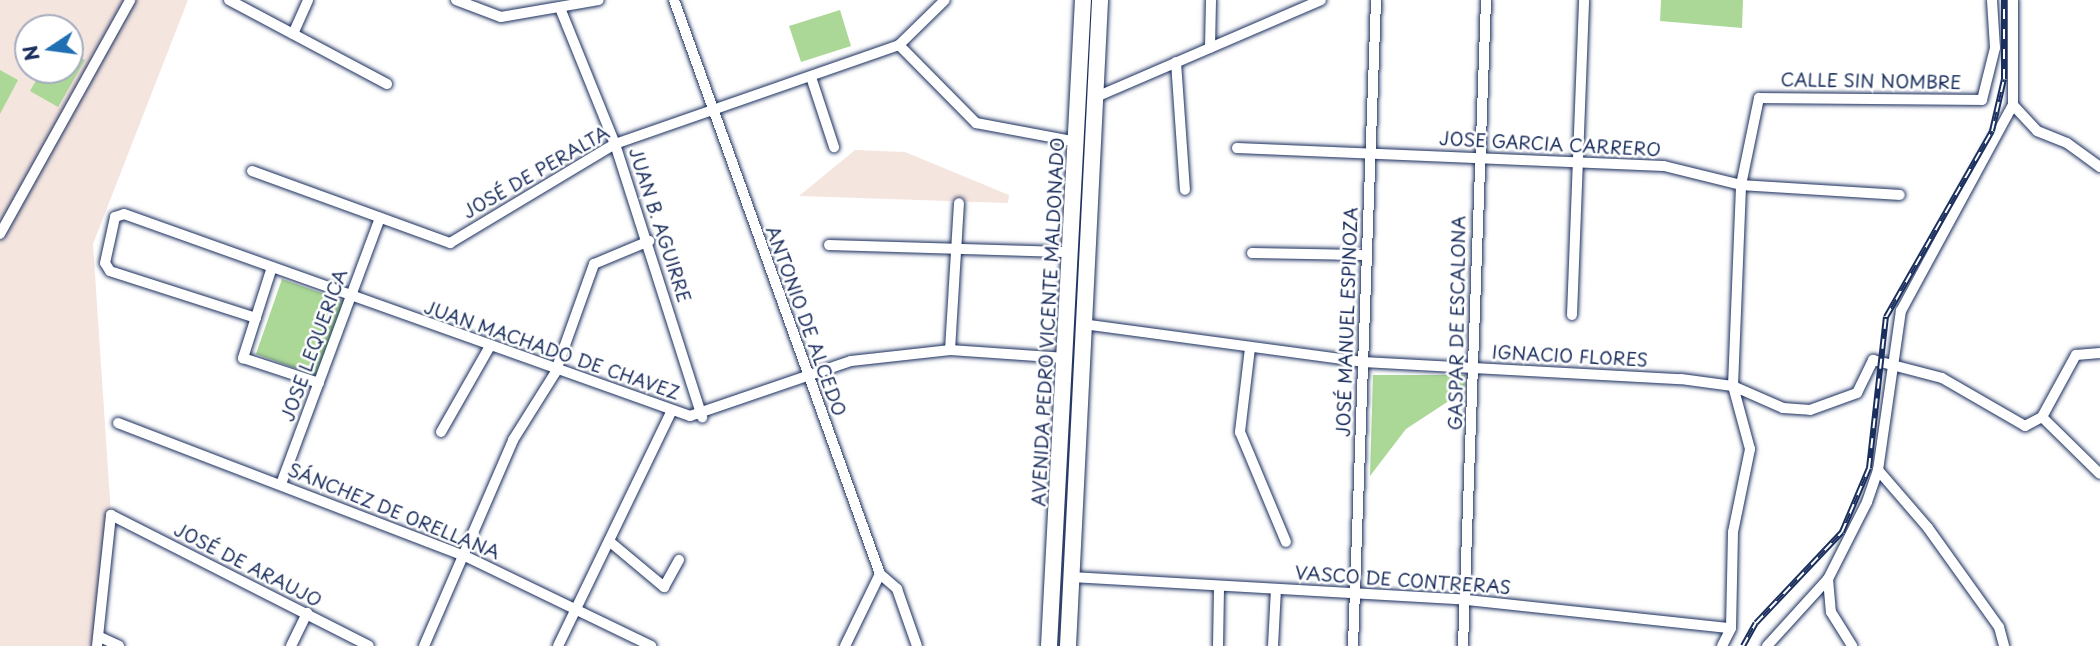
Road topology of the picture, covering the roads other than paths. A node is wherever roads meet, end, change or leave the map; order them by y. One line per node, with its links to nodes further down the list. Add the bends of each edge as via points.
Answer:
1 (130, 0): 41 (street)
2 (229, 0): 18 (street)
3 (307, 0): 18 (street)
4 (456, 0): 17 (street, via 501,17)
5 (599, 0): 17 (street)
6 (674, 0): 26 (street, ANTONIO DE ALCEDO)
7 (945, 0): 19 (street, JOSÉ DE PERALTA)
8 (1083, 0): 27 (main road, AVENIDA PEDRO VICENTE MALDONADO)
9 (1100, 0): 24 (main road, AVENIDA PEDRO VICENTE MALDONADO)
10 (1211, 0): 20 (street)
11 (1321, 0): 20 (street)
12 (1376, 0): 31 (street, JOSÉ MANUEL ESPINOZA)
13 (1486, 0): 32 (street, GASPAR DE ESCALONA)
14 (1584, 0): 33 (street)
15 (1992, 0): 36 (street, CALLE SIN NOMBRE, via 1995,48 1982,100 1759,98)
16 (2013, 0): 25 (street, via 2018,34)
17 (560, 8): 28 (street, JUAN B. AGUIRRE)
18 (293, 34): 23 (street)
19 (899, 45): 22 (street, JOSÉ DE PERALTA); 27 (street, via 976,123)
20 (1210, 48): 21 (street)
21 (1176, 62): 24 (street); 37 (street)
22 (811, 77): 26 (street, JOSÉ DE PERALTA); 29 (street)
23 (387, 84)
24 (1096, 96): 52 (main road, AVENIDA PEDRO VICENTE MALDONADO)
25 (2013, 105): 34 (street, via 2037,131); 59 (street, via 1901,311)
26 (712, 111): 28 (street, JOSÉ DE PERALTA); 62 (street, ANTONIO DE ALCEDO)
27 (1078, 142): 45 (main road, AVENIDA PEDRO VICENTE MALDONADO)
28 (615, 144): 40 (street, JOSÉ DE PERALTA, via 450,243); 42 (street, JUAN B. AGUIRRE)
29 (834, 147)
30 (1237, 148): 31 (street, JOSE GARCIA CARRERO)
31 (1370, 151): 32 (street, JOSE GARCIA CARRERO); 47 (street, JOSÉ MANUEL ESPINOZA)
32 (1478, 157): 33 (street, JOSE GARCIA CARRERO); 60 (street, GASPAR DE ESCALONA)
33 (1581, 164): 36 (street, JOSE GARCIA CARRERO, via 1664,166); 50 (street)
34 (2100, 167)
35 (252, 170): 40 (street, JOSÉ DE PERALTA)
36 (1741, 185): 38 (street, JOSE GARCIA CARRERO); 64 (street)
37 (1185, 190)
38 (1900, 195)
39 (959, 203): 44 (street)
40 (380, 218): 49 (street, JOSE LEQUERICA)
41 (0, 234)
42 (649, 241): 61 (street, via 594,264); 66 (street, JUAN B. AGUIRRE)
43 (829, 245): 44 (street)
44 (957, 248): 45 (street); 55 (street)
45 (1072, 252): 57 (main road, AVENIDA PEDRO VICENTE MALDONADO)
46 (1252, 253): 47 (street)
47 (1367, 255): 58 (street, JOSÉ MANUEL ESPINOZA)
48 (272, 267): 49 (street, JUAN MACHADO DE CHAVEZ); 51 (street); 51 (street, JUAN MACHADO DE CHAVEZ, via 118,215 105,263 110,271)
49 (350, 296): 53 (street, JUAN MACHADO DE CHAVEZ); 63 (street, JOSE LEQUERICA)
50 (1572, 315)
51 (256, 318): 63 (street, via 243,358)
52 (1083, 324): 54 (street, IGNACIO FLORES); 78 (main road, AVENIDA PEDRO VICENTE MALDONADO)
53 (489, 348): 61 (street, JUAN MACHADO DE CHAVEZ); 69 (street)
54 (1250, 348): 58 (street, IGNACIO FLORES); 74 (street, via 1241,432)
55 (950, 350): 57 (street); 62 (street, via 851,361)
56 (2100, 353): 67 (street, via 2087,349 2076,355)
57 (1066, 358): 96 (main road, AVENIDA PEDRO VICENTE MALDONADO)
58 (1363, 362): 60 (street, IGNACIO FLORES); 82 (street, JOSÉ MANUEL ESPINOZA)
59 (1890, 365): 64 (street, IGNACIO FLORES, via 1873,360 1857,393 1811,410 1783,408); 67 (street, via 1942,378 2015,424); 70 (street)
60 (1473, 368): 64 (street, IGNACIO FLORES); 83 (street, GASPAR DE ESCALONA)
61 (555, 373): 65 (street, JUAN MACHADO DE CHAVEZ); 75 (street, via 513,440)
62 (806, 375): 66 (street); 77 (street, ANTONIO DE ALCEDO)
63 (319, 383): 72 (street, JOSE LEQUERICA)
64 (1733, 386): 86 (street, via 1750,449 1733,532)
65 (671, 412): 66 (street, JUAN MACHADO DE CHAVEZ); 73 (street)
66 (702, 417)
67 (2042, 417): 71 (street)
68 (118, 424): 72 (street, SÁNCHEZ DE ORELLANA)
69 (441, 432)
70 (1878, 470): 79 (street); 105 (street, via 1928,528 1999,627)
71 (2100, 474)
72 (281, 484): 75 (street, SÁNCHEZ DE ORELLANA)
73 (609, 541): 76 (street, via 664,587); 84 (street)
74 (1286, 542)
75 (466, 556): 84 (street, SÁNCHEZ DE ORELLANA); 91 (street)
76 (679, 560)
77 (880, 574): 94 (street); 95 (street, ANTONIO DE ALCEDO, via 897,589)
78 (1072, 577): 80 (street, VASCO DE CONTRERAS); 97 (main road, AVENIDA PEDRO VICENTE MALDONADO)
79 (1828, 579): 103 (street); 104 (street, via 1831,612)
80 (1219, 586): 81 (street, VASCO DE CONTRERAS); 98 (street)
81 (1276, 589): 82 (street, VASCO DE CONTRERAS); 99 (street)
82 (1355, 593): 83 (street, VASCO DE CONTRERAS); 100 (street, JOSÉ MANUEL ESPINOZA)
83 (1467, 600): 86 (street, VASCO DE CONTRERAS); 101 (street, GASPAR DE ESCALONA)
84 (576, 609): 92 (street); 93 (street, SÁNCHEZ DE ORELLANA)
85 (307, 614): 87 (street, JOSÉ DE ARAUJO, via 111,515); 89 (street); 90 (street, JOSÉ DE ARAUJO)
86 (1731, 628): 102 (street)
87 (98, 641): 88 (street)
88 (119, 646)
89 (291, 646)
90 (369, 646)
91 (425, 646)
92 (558, 646)
93 (651, 646)
94 (845, 646)
95 (917, 646)
96 (1049, 646)
97 (1068, 646)
98 (1218, 646)
99 (1273, 646)
100 (1353, 646)
101 (1463, 646)
102 (1722, 646)
103 (1767, 646)
104 (1852, 646)
105 (2004, 646)

